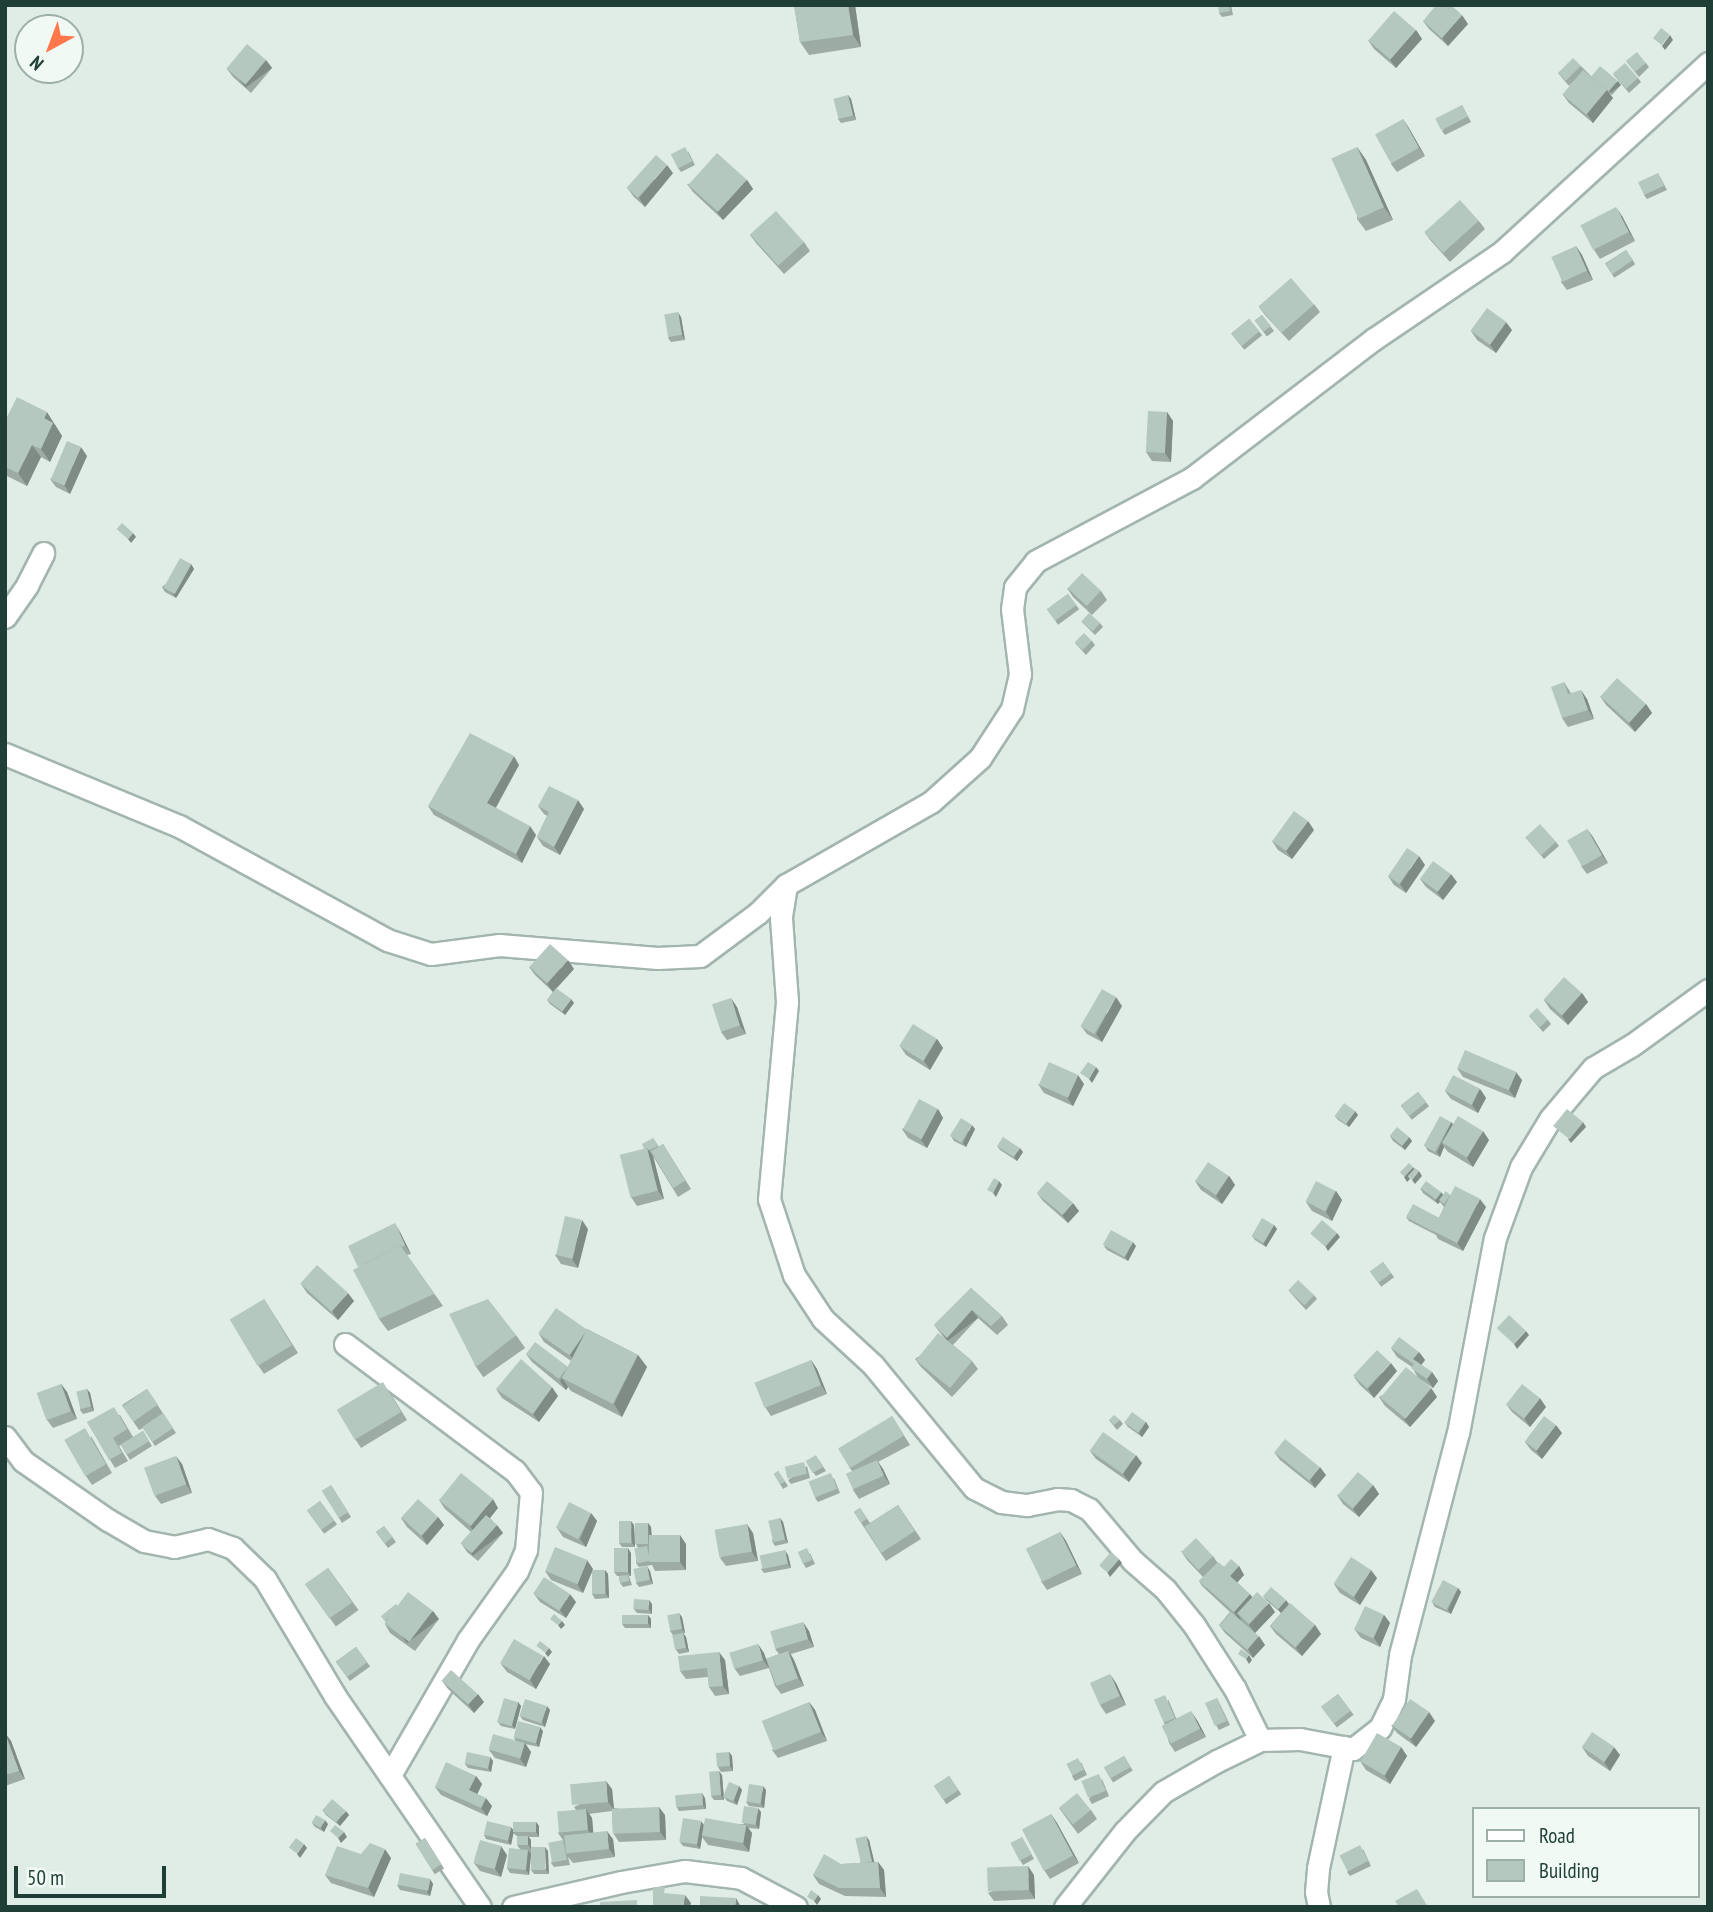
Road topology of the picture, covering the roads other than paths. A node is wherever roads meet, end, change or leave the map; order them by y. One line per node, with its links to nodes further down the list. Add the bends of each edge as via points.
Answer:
1 (1708, 63): 5 (street, via 1502,252 1374,339 1192,478 1036,561 1015,587 1012,609 1020,674 1012,709 980,758 931,802)
2 (43, 554): 3 (street)
3 (5, 617)
4 (5, 754): 5 (street, via 179,827 387,940 432,954 499,945 657,958 700,956 758,913)
5 (786, 885): 9 (street, via 781,918 787,1002 769,1199 794,1275 823,1319 925,1424 974,1488 1001,1502 1027,1505 1064,1500 1089,1509 1194,1625 1235,1689)
6 (1708, 990): 10 (street, via 1593,1068 1550,1119 1521,1167 1495,1238 1458,1433 1399,1655 1394,1699 1380,1728 1353,1749)
7 (345, 1344): 11 (street, via 515,1471 531,1492 526,1550 517,1571 468,1640)
8 (5, 1437): 11 (street, via 23,1461 144,1541 174,1547 208,1539 233,1548 265,1579 335,1696)
9 (1260, 1740): 10 (street, via 1300,1739); 15 (street, via 1163,1792 1125,1831)
10 (1344, 1747): 16 (street, via 1318,1868)
11 (390, 1775): 12 (street)
12 (480, 1907)
13 (513, 1907): 14 (street, via 685,1871 741,1878)
14 (796, 1907)
15 (1065, 1907)
16 (1319, 1907)

